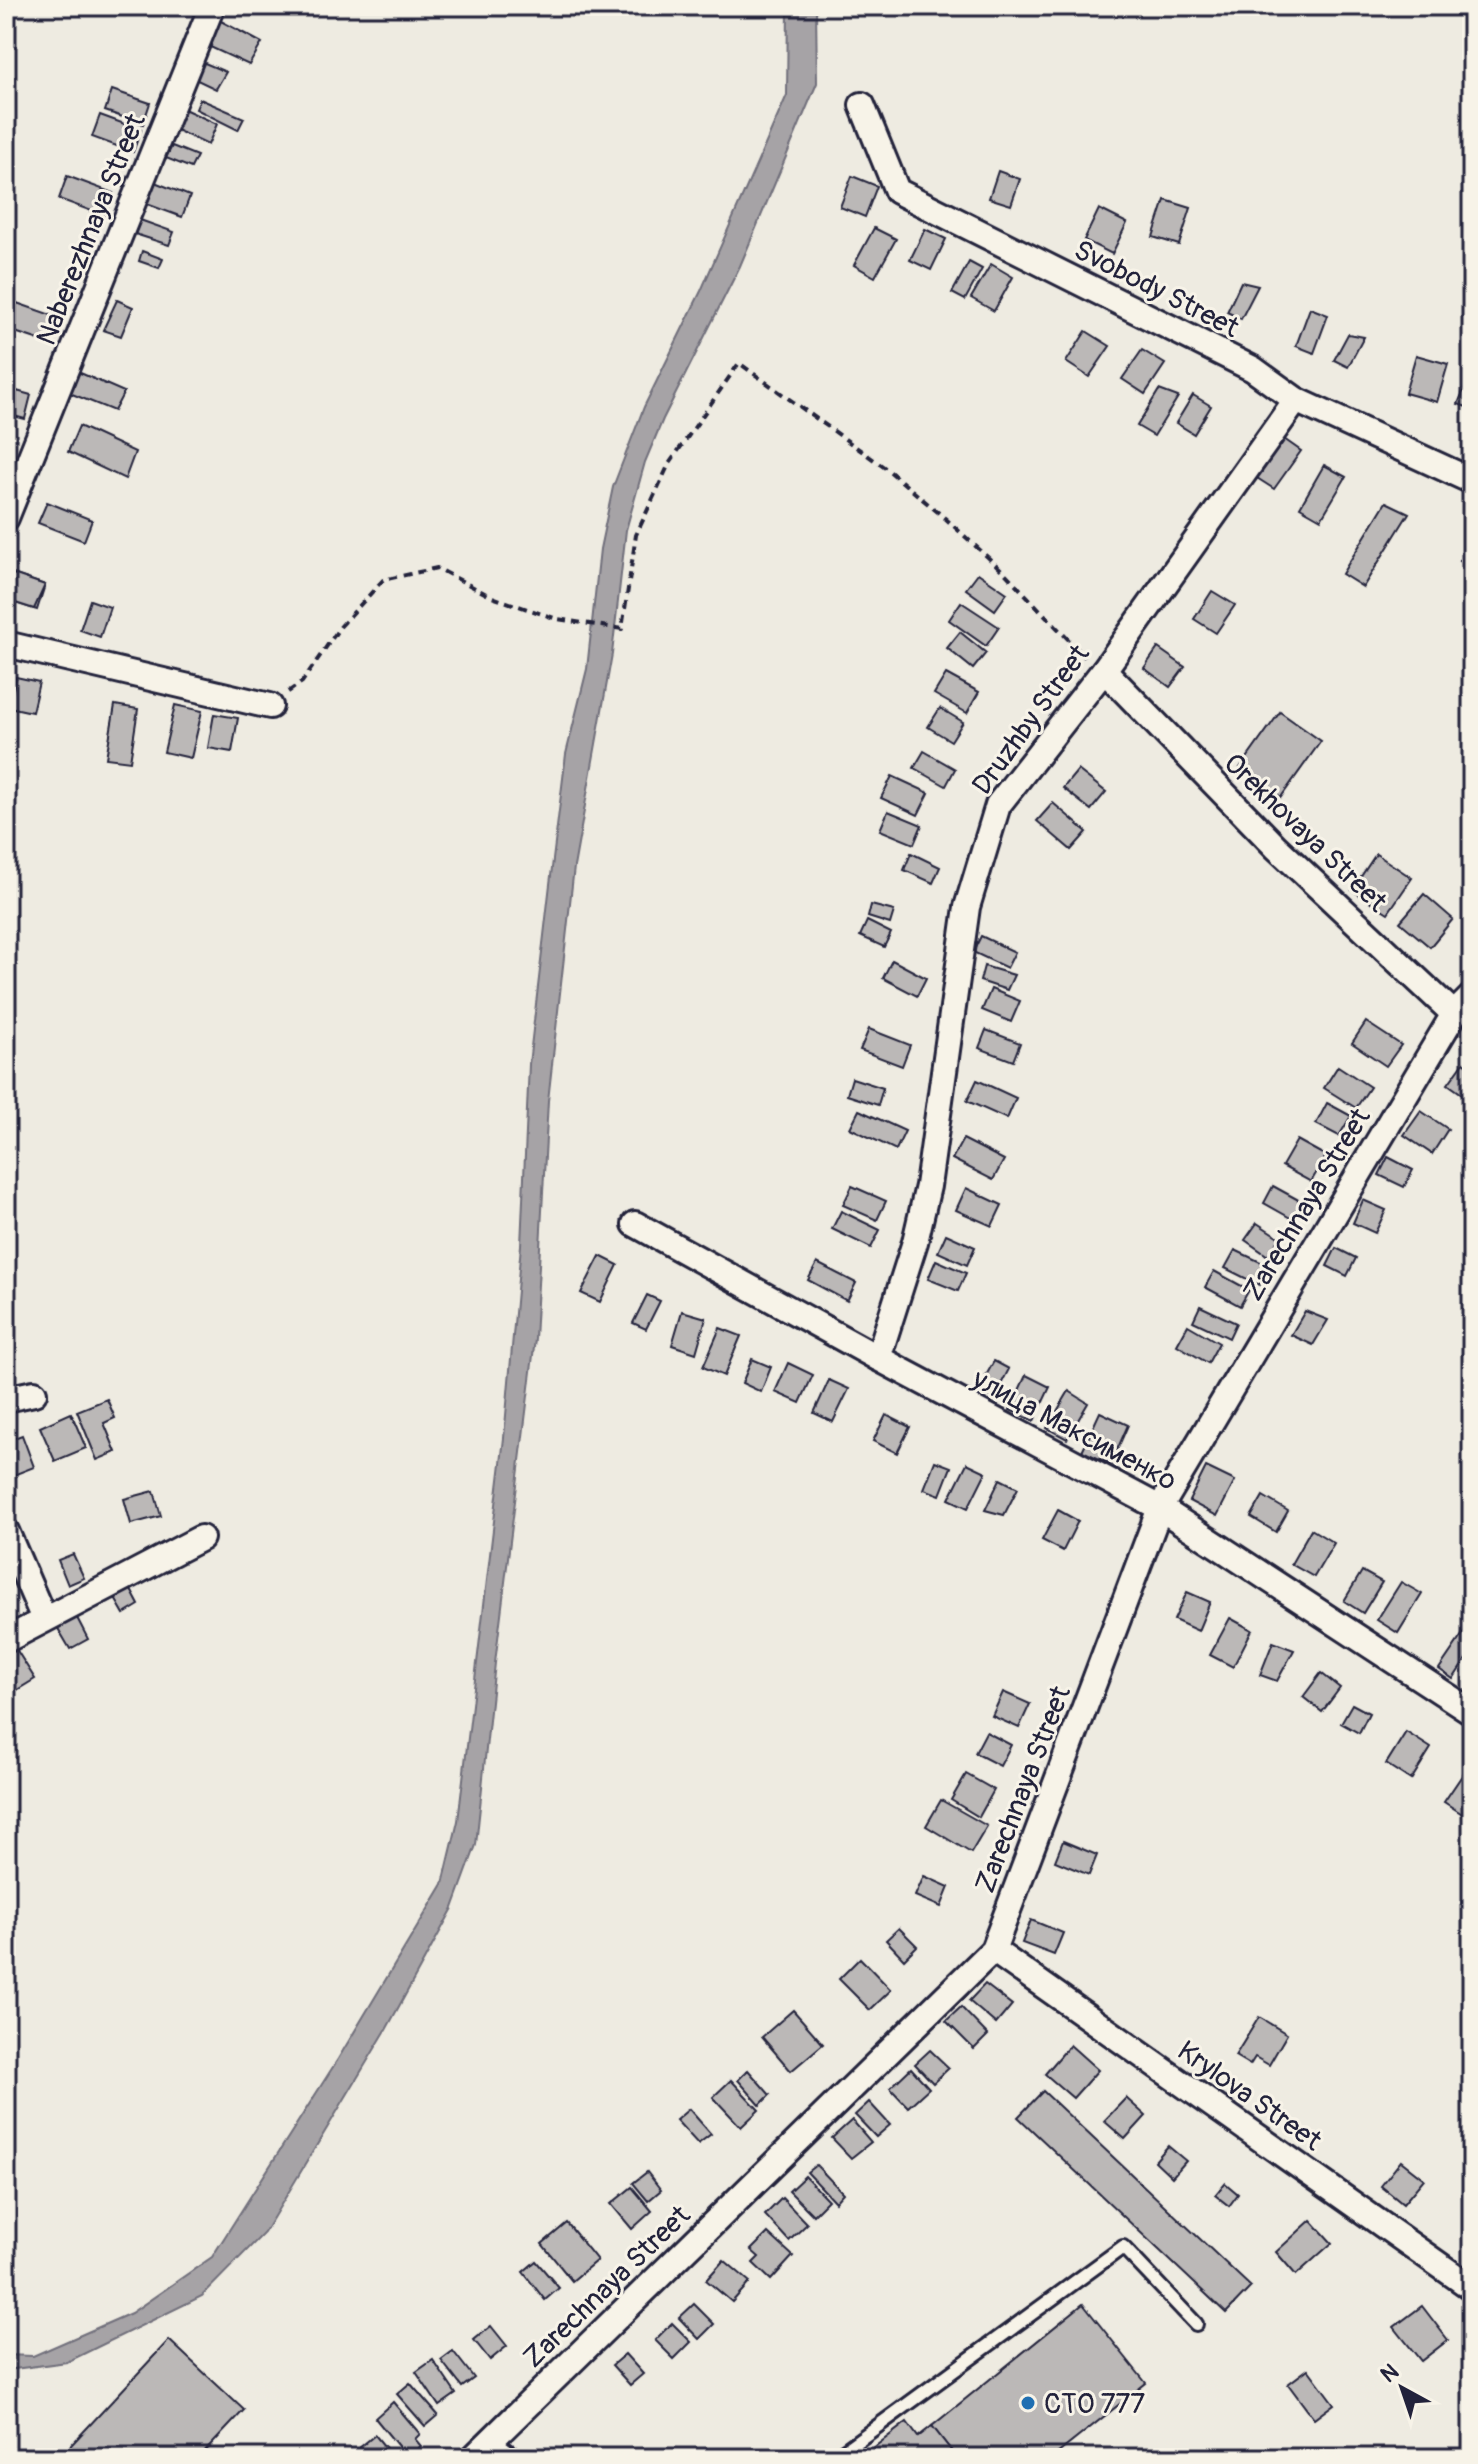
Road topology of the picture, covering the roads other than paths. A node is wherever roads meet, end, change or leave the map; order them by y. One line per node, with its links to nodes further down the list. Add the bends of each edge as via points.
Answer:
1 (212, 6): 5 (street, Naberezhnaya Street)
2 (862, 105): 3 (street, Svobody Street, via 897,191 1253,369)
3 (1296, 400): 4 (street, Svobody Street); 7 (street, Druzhby Street)
4 (1472, 481)
5 (6, 518)
6 (6, 644): 8 (street)
7 (1104, 670): 10 (street, Orekhovaya Street, via 1276,847); 12 (street, Druzhby Street, via 998,805 967,907 928,1186)
8 (270, 706)
9 (1472, 996): 10 (street)
10 (1454, 1014): 15 (street, Zarechnaya Street)
11 (635, 1224): 12 (street, улица Максименко)
12 (878, 1358): 15 (street, улица Максименко)
13 (34, 1393): 14 (street)
14 (6, 1399)
15 (1160, 1508): 20 (street, улица Максименко); 21 (street, Zarechnaya Street)
16 (6, 1531): 18 (street)
17 (201, 1538): 18 (street)
18 (44, 1619): 19 (street)
19 (6, 1640)
20 (1472, 1712)
21 (993, 1950): 22 (street, Krylova Street); 24 (street, Zarechnaya Street)
22 (1472, 2288)
23 (1196, 2324): 27 (lane, via 1123,2247)
24 (492, 2439): 25 (street, Zarechnaya Street); 26 (lane)
25 (473, 2458)
26 (518, 2458)
27 (834, 2458)

